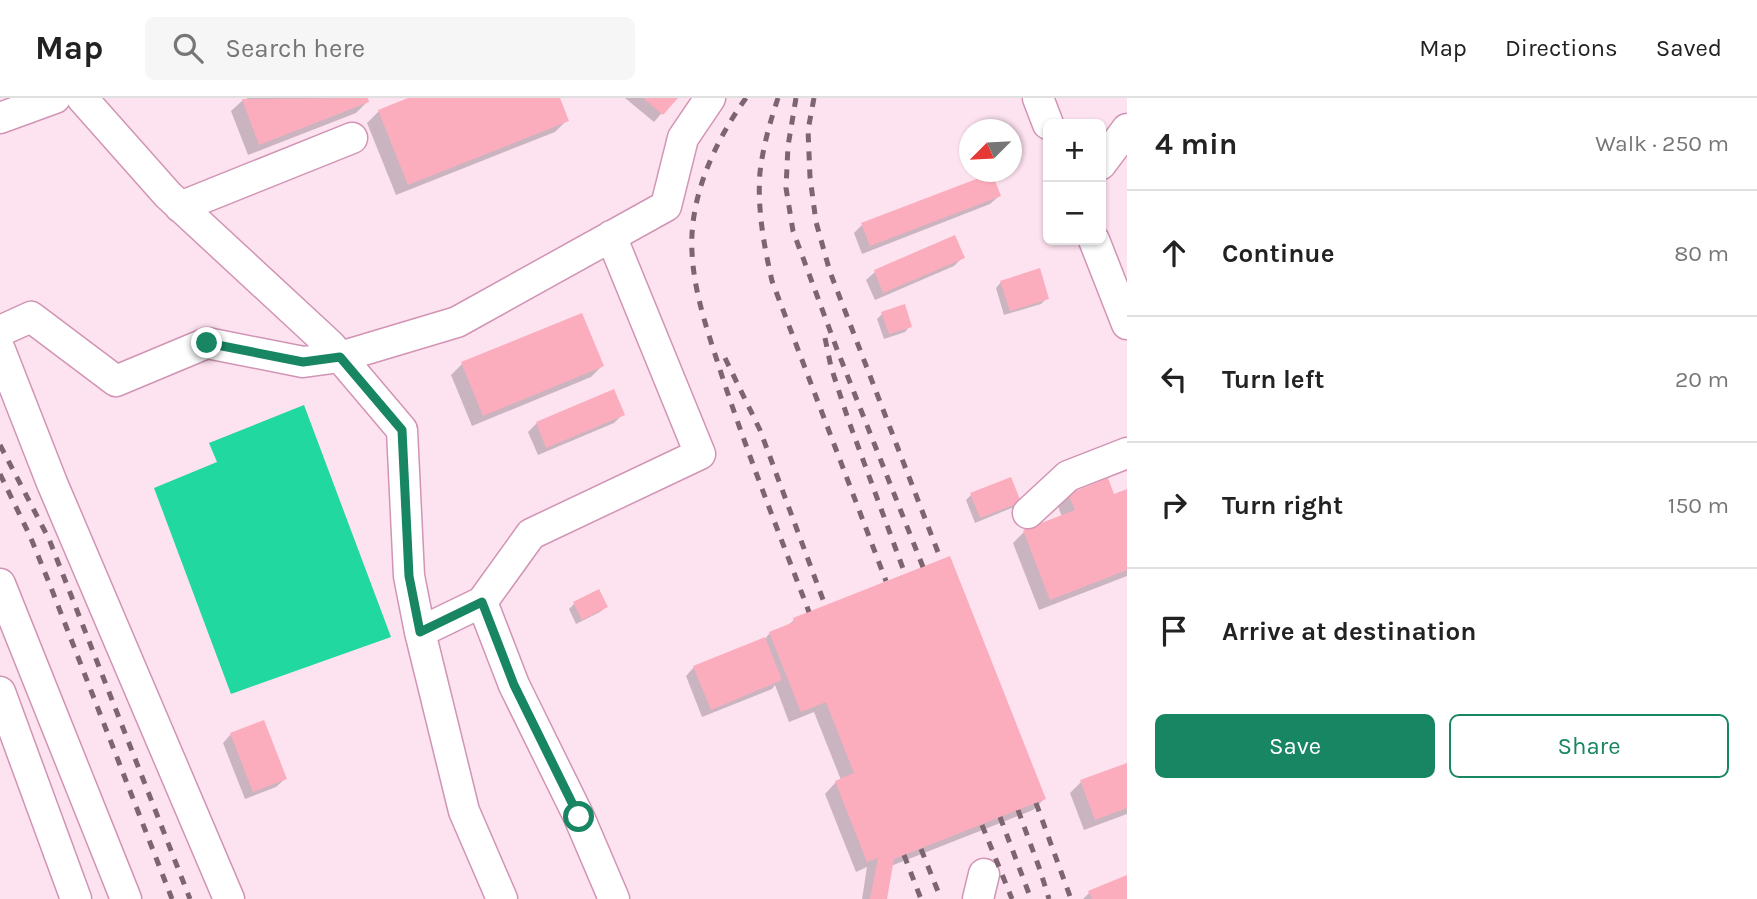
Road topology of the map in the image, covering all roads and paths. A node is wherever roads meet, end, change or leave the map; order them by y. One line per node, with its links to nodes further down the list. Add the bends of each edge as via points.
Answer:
1 (55, 98): 5 (lane)
2 (82, 98): 10 (lane)
3 (710, 98): 11 (lane, via 683,138 666,206)
4 (1038, 98): 6 (lane)
5 (0, 118)
6 (1046, 119)
7 (1127, 129): 9 (lane)
8 (352, 138): 10 (lane)
9 (1106, 157)
10 (180, 207): 16 (lane)
11 (611, 236): 16 (lane, via 457,322); 20 (lane, via 700,454 531,534)
12 (1096, 245): 13 (lane)
13 (1127, 324)
14 (0, 331): 16 (lane, via 31,317 116,382 207,343 303,362)
15 (0, 350): 25 (lane)
16 (340, 357): 21 (lane, via 402,430 409,576)
17 (1127, 453): 18 (lane, via 1068,476)
18 (1028, 513)
19 (0, 584): 24 (lane)
20 (482, 602): 21 (lane); 27 (lane, via 514,685)
21 (420, 632): 26 (lane, via 464,811)
22 (0, 692): 23 (lane)
23 (76, 899)
24 (126, 899)
25 (229, 899)
26 (502, 899)
27 (614, 899)

